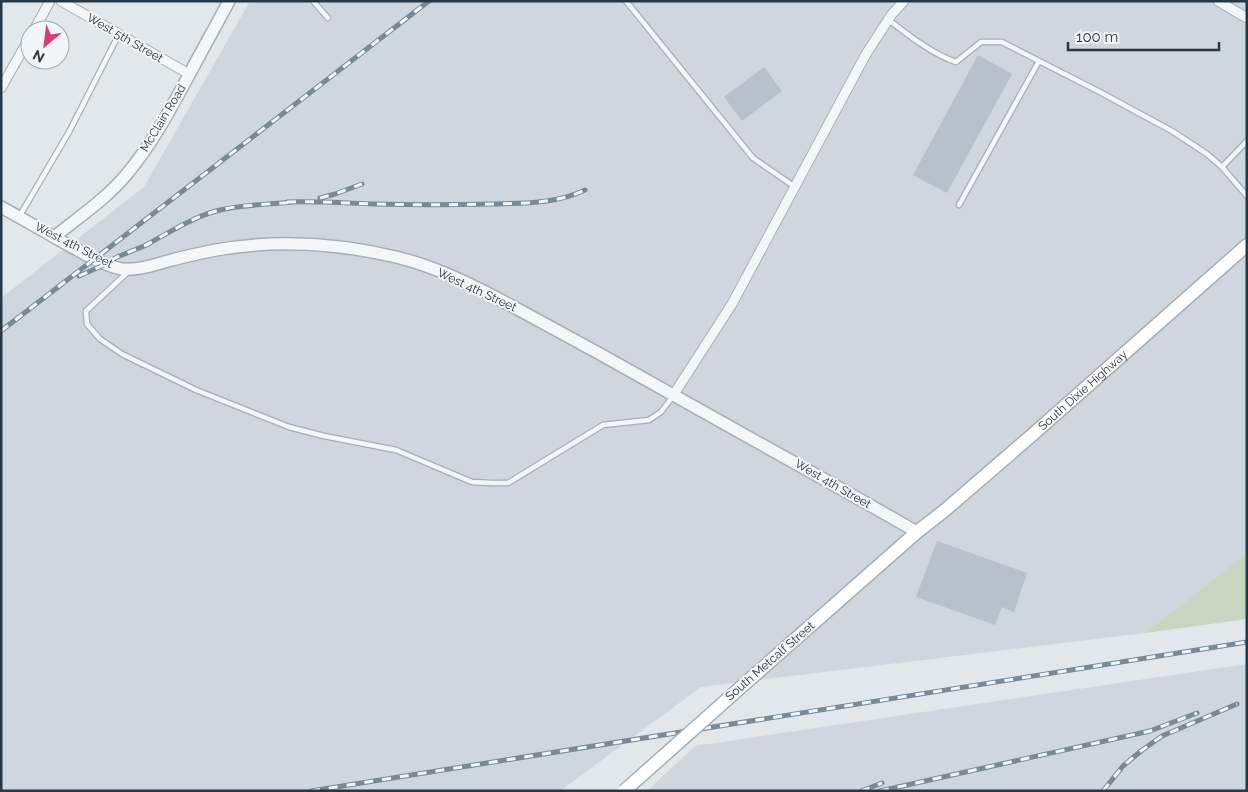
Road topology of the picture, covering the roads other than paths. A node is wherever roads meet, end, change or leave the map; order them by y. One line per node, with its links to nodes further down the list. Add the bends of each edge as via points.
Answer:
1 (50, 1): 10 (street)
2 (61, 1): 12 (street, West 5th Street)
3 (230, 1): 15 (street, McClain Road)
4 (313, 1): 8 (lane)
5 (626, 1): 19 (lane, via 753,158)
6 (904, 1): 11 (street)
7 (1218, 1): 9 (street)
8 (328, 18)
9 (1247, 18)
10 (40, 20)
11 (889, 20): 14 (lane, via 908,35 956,62 981,42 1002,42); 19 (street, via 866,54)
12 (119, 34): 15 (street, West 5th Street); 23 (lane, via 69,132)
13 (20, 55): 16 (street)
14 (1039, 61): 18 (lane, via 1172,131); 21 (lane)
15 (189, 74): 24 (street, McClain Road, via 152,140 126,175 97,204)
16 (1, 88)
17 (1247, 141): 18 (lane)
18 (1222, 167): 20 (lane)
19 (795, 186): 27 (street, via 732,304)
20 (1247, 196)
21 (959, 205)
22 (1, 207): 23 (street, West 4th Street)
23 (19, 217): 24 (street, West 4th Street)
24 (54, 237): 26 (street, West 4th Street, via 106,264)
25 (1247, 246): 28 (main road, South Dixie Highway)
26 (131, 269): 27 (street, West 4th Street, via 237,246 276,244 345,246 398,257 483,290); 27 (lane, via 86,312 87,324 100,339 122,354 196,390 289,427 396,450 472,482 508,482 603,425 649,420 661,412)
27 (674, 394): 28 (street, West 4th Street)
28 (917, 532): 29 (main road, South Metcalf Street, bridge)
29 (624, 791)

